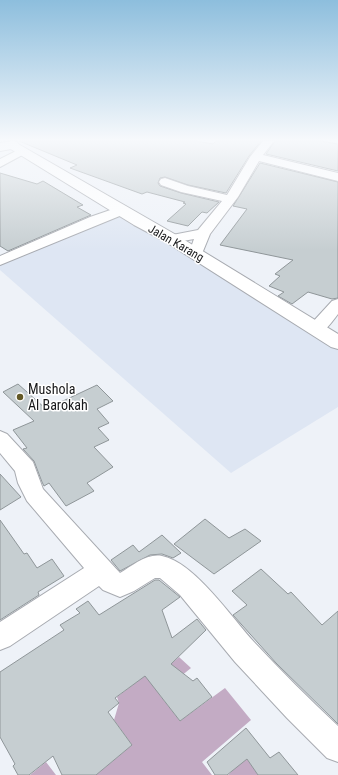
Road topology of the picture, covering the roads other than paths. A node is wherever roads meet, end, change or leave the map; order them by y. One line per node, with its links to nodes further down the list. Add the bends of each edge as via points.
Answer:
1 (64, 177): 5 (main road, Jalan Karang)
2 (244, 177): 4 (street)
3 (165, 182): 4 (street)
4 (230, 199): 6 (street)
5 (122, 210): 7 (main road, Jalan Karang); 9 (street)
6 (203, 233): 7 (street); 8 (street)
7 (172, 239): 8 (main road, Jalan Karang)
8 (196, 254): 11 (main road, Jalan Karang)
9 (0, 261)
10 (338, 304): 11 (street)
11 (316, 329): 12 (main road, Jalan Karang)
12 (338, 343)
13 (0, 439): 14 (street, via 25,468 35,495)
14 (102, 570): 15 (street); 16 (street, via 112,582 120,585 153,567 163,567 171,571 304,715)
15 (0, 637)
16 (338, 747)

